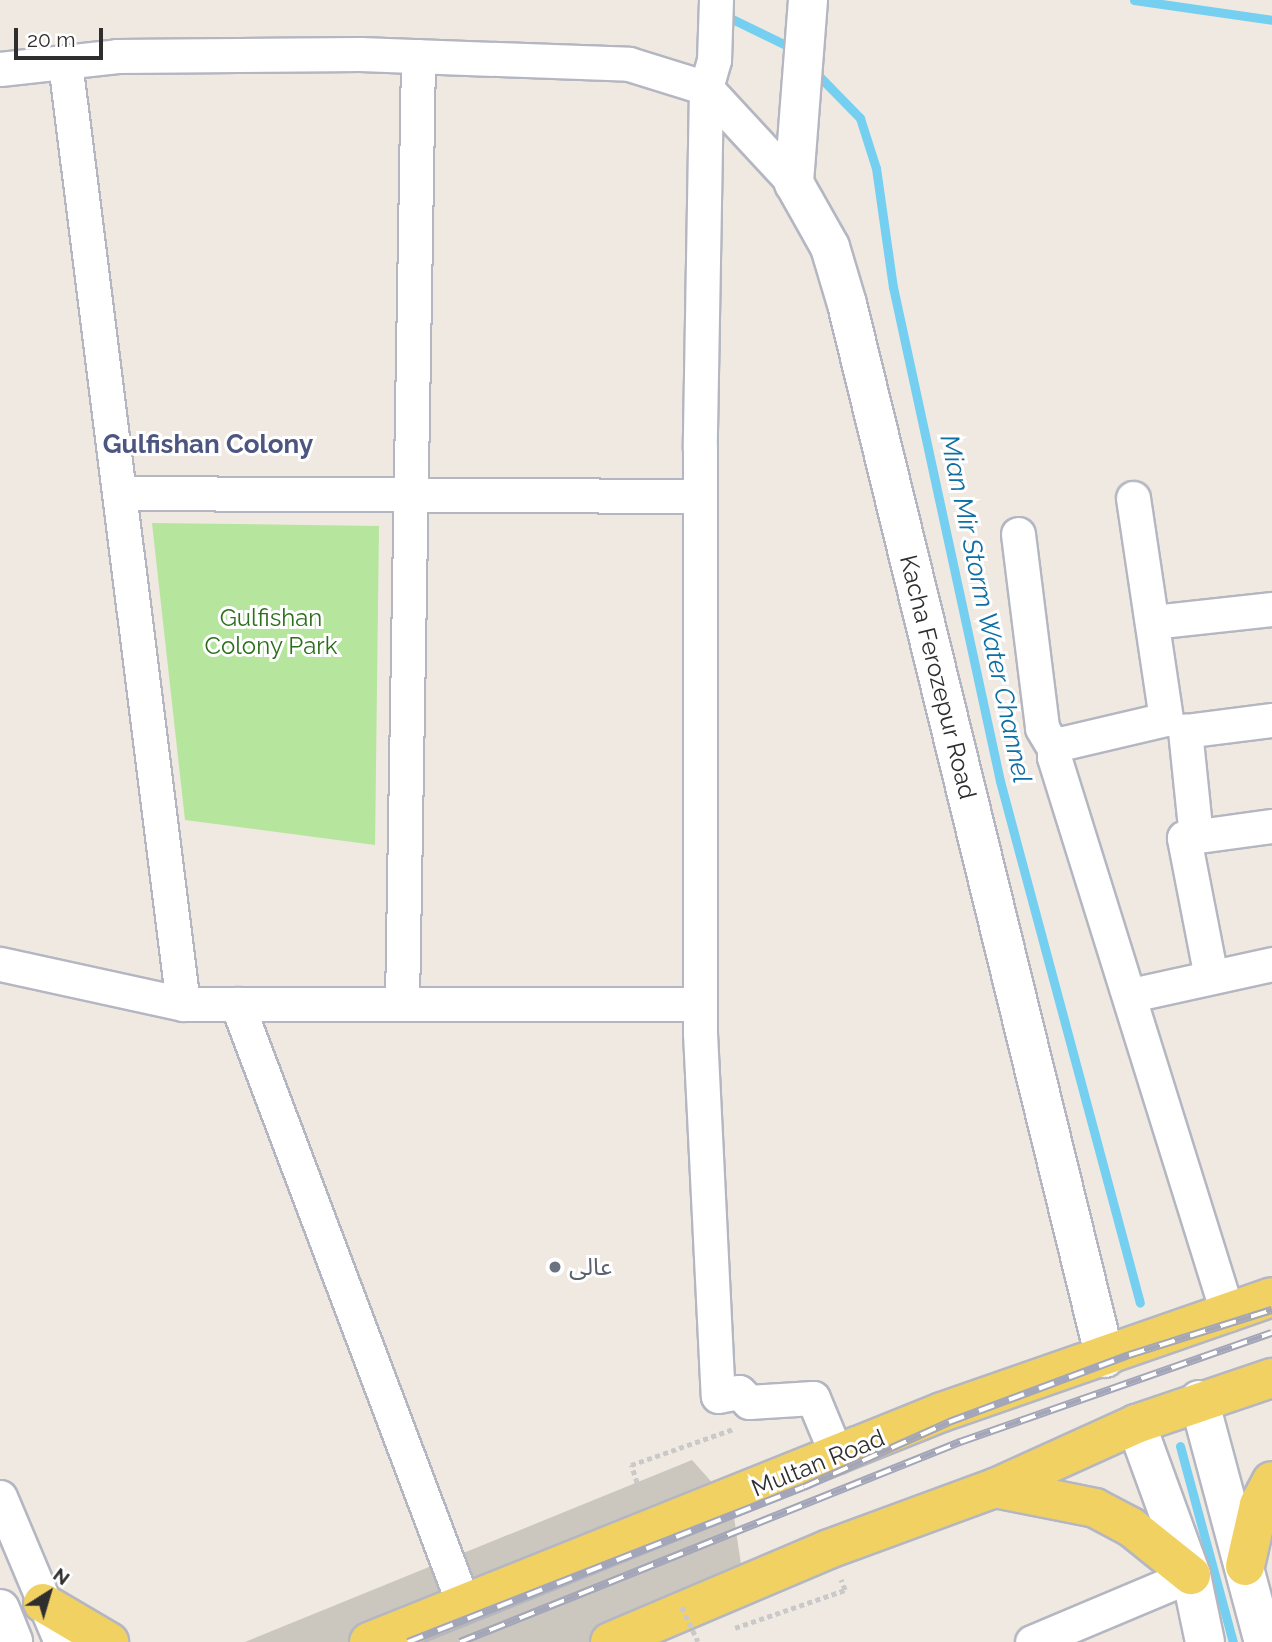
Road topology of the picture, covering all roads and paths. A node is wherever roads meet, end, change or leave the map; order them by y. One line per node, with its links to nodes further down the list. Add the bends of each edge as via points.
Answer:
1 (716, 0): 6 (street)
2 (808, 0): 7 (main road)
3 (418, 55): 4 (street, via 117,56); 6 (street, via 629,64); 10 (street)
4 (65, 62): 5 (street); 8 (street)
5 (0, 69)
6 (710, 74): 7 (street); 9 (street)
7 (794, 172): 30 (main road, Kacha Ferozepur Road, via 830,247 847,304)
8 (119, 492): 10 (street); 26 (street)
9 (700, 496): 10 (street); 25 (street)
10 (413, 498): 24 (street)
11 (1133, 498): 14 (street)
12 (1018, 534): 17 (street, via 1042,728)
13 (1272, 609): 14 (street)
14 (1152, 622): 16 (street)
15 (1272, 720): 16 (street)
16 (1175, 725): 17 (street); 19 (street)
17 (1054, 748): 23 (street)
18 (1272, 826): 19 (street)
19 (1196, 837): 22 (street, via 1184,838)
20 (0, 964): 26 (street)
21 (1272, 964): 22 (street)
22 (1211, 976): 23 (street)
23 (1131, 995): 29 (street)
24 (402, 1003): 25 (street); 27 (street)
25 (700, 1003): 35 (street, via 718,1395 739,1392 749,1402 813,1398)
26 (184, 1004): 27 (street)
27 (237, 1004): 44 (street)
28 (1272, 1297): 29 (main road, Multan Road)
29 (1227, 1315): 30 (main road, Multan Road)
30 (1105, 1358): 35 (main road, Multan Road, via 942,1412)
31 (1272, 1378): 32 (main road)
32 (1199, 1400): 33 (main road); 40 (main road)
33 (1136, 1424): 38 (main road); 41 (main road)
34 (739, 1427): 37 (path, via 631,1465)
35 (837, 1456): 44 (main road, Multan Road)
36 (1272, 1481): 40 (main road, via 1259,1506)
37 (637, 1483)
38 (995, 1488): 41 (main road, via 1095,1508 1131,1527); 49 (main road)
39 (0, 1497): 43 (street)
40 (1245, 1566): 56 (main road)
41 (1191, 1575): 54 (street); 55 (main road)
42 (825, 1597): 47 (path)
43 (43, 1603): 51 (street); 52 (main road)
44 (463, 1603): 53 (main road, Multan Road)
45 (681, 1607): 48 (path, bridge, via 698,1642)
46 (0, 1609): 50 (main road)
47 (724, 1633)
48 (711, 1637)
49 (622, 1640)
50 (13, 1642)
51 (61, 1642)
52 (108, 1642)
53 (369, 1642)
54 (1032, 1642)
55 (1205, 1642)
56 (1264, 1642)

